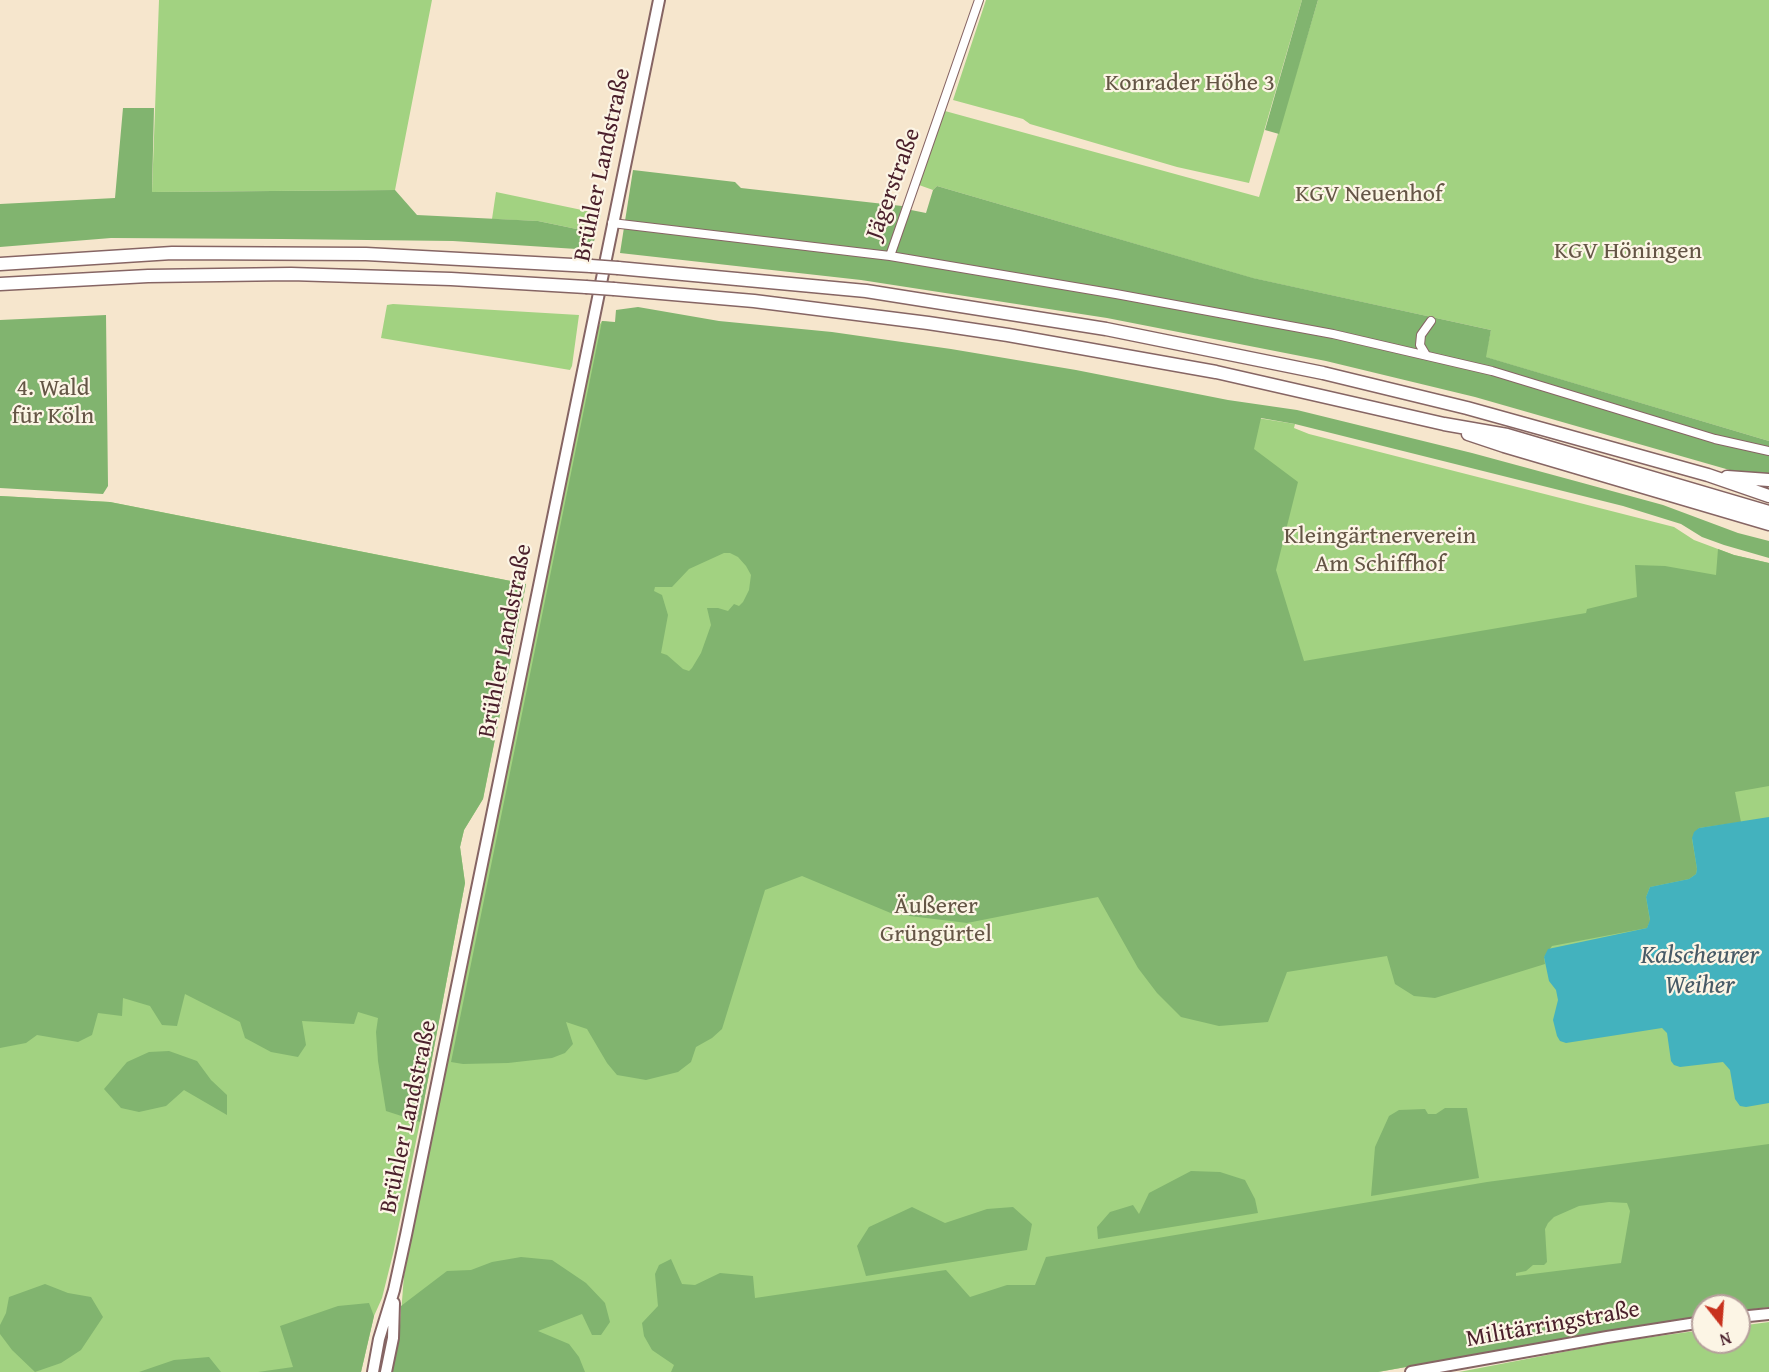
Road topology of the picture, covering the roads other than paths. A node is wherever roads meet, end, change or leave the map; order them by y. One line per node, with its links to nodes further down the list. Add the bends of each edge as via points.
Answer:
1 (659, 0): 3 (main road, Brühler Landstraße)
2 (979, 0): 4 (street, Jägerstraße)
3 (612, 223): 4 (street, Jägerstraße); 16 (main road, Brühler Landstraße)
4 (890, 256): 8 (street, via 1333,334)
5 (0, 264): 11 (highway, bridge, via 149,255 366,254 591,266 866,291 1106,329 1323,373 1467,408)
6 (0, 284): 9 (highway, bridge, via 126,276 291,274 451,279 754,301 1008,335 1216,372)
7 (1431, 321): 8 (street, via 1421,335 1420,345)
8 (1426, 355): 10 (street)
9 (1444, 424): 14 (highway, via 1507,435); 15 (highway, via 1504,447)
10 (1769, 451)
11 (1708, 475): 12 (highway); 13 (highway)
12 (1769, 480)
13 (1769, 496)
14 (1769, 512)
15 (1769, 524)
16 (394, 1290): 20 (main road, Brühler Landstraße); 21 (main road, Brühler Landstraße, via 393,1338)
17 (1769, 1314): 18 (main road)
18 (1751, 1316)
19 (1691, 1324): 22 (main road, Militärringstraße)
20 (373, 1372)
21 (386, 1372)
22 (1411, 1372)

